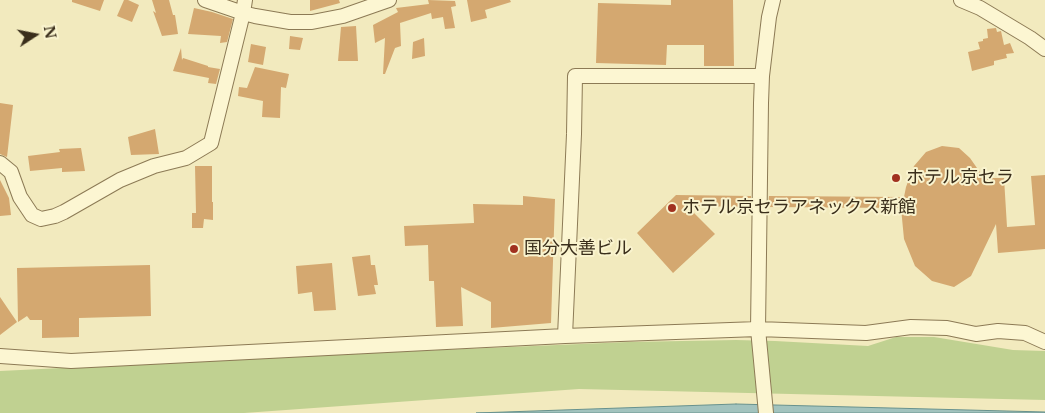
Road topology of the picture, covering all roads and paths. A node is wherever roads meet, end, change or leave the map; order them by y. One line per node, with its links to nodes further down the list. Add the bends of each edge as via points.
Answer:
1 (205, 0): 5 (street)
2 (389, 0): 5 (street, via 343,16 312,22 290,22)
3 (774, 0): 7 (street)
4 (961, 0): 6 (street, via 980,8)
5 (244, 7): 8 (street, via 212,143 186,158 154,166 120,180 64,212 41,219 32,215 20,197 11,172)
6 (1045, 50)
7 (762, 76): 9 (street); 10 (street, via 575,76)
8 (0, 163)
9 (758, 329): 10 (street); 11 (street, via 866,333 911,326 976,334 998,331 1024,333); 13 (street)
10 (565, 336): 12 (street, via 71,361)
11 (1045, 342)
12 (0, 356)
13 (766, 413)

